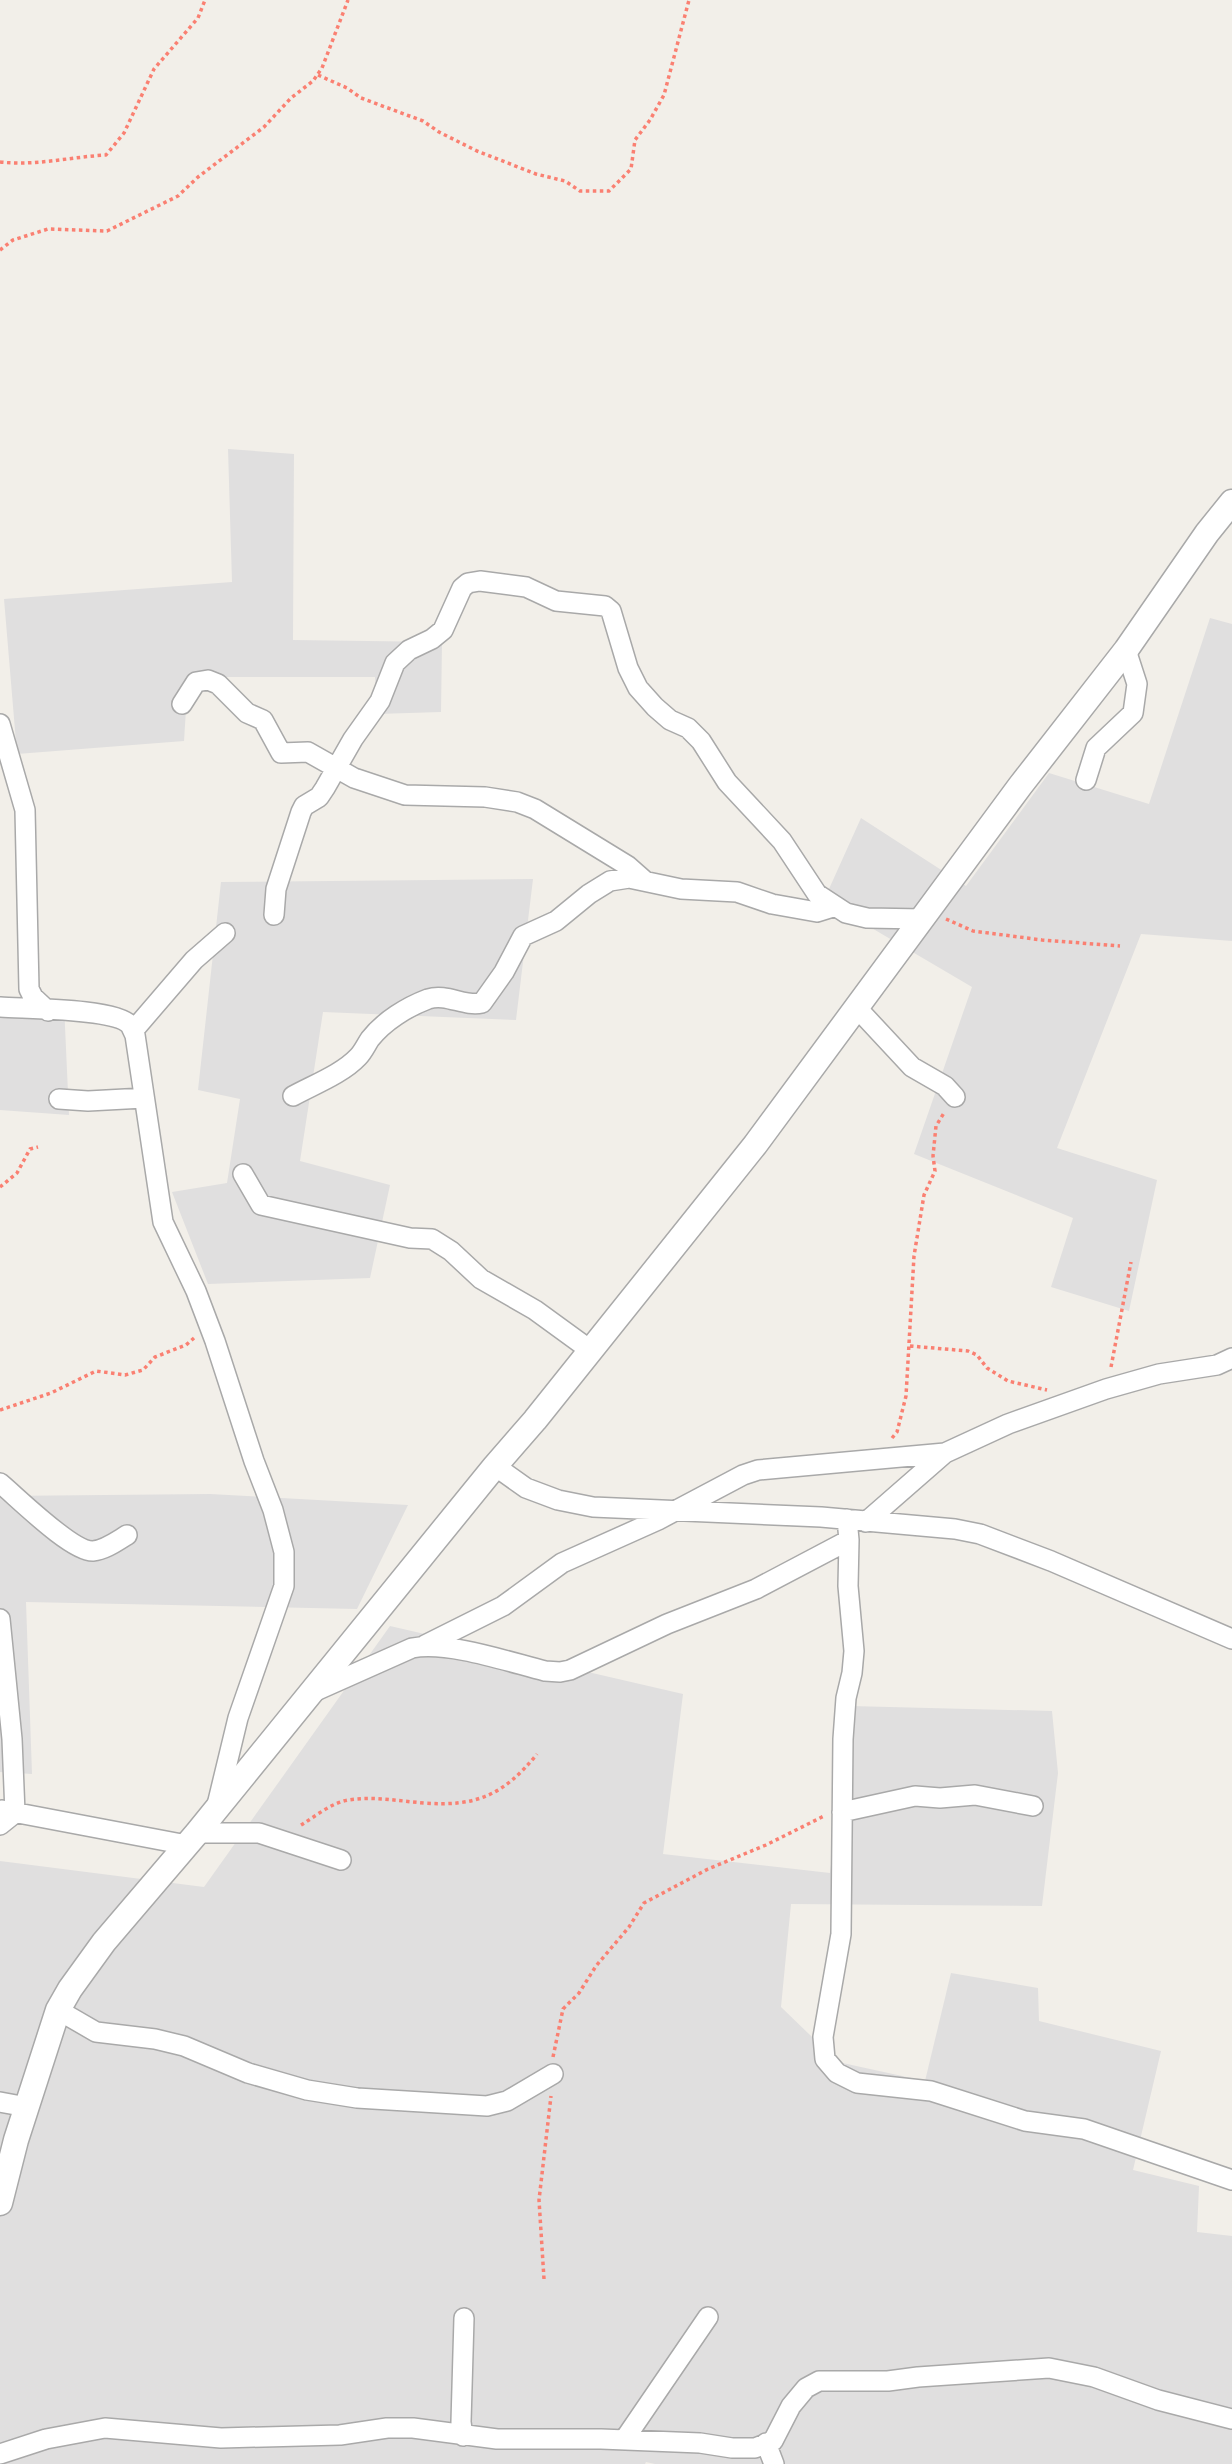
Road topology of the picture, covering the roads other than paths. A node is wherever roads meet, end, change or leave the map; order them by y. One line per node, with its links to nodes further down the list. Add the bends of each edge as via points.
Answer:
1 (1232, 502): 2 (street)
2 (1126, 650): 6 (street, via 1137,684 1133,713 1096,748); 10 (street)
3 (182, 704): 5 (street, via 196,682 218,684 247,713 263,720 281,753 308,752)
4 (0, 723): 14 (street, via 25,810 29,989)
5 (337, 768): 7 (street, via 405,795 485,796 536,808 628,866); 8 (street, via 380,701 395,663 409,649 443,630 456,597 468,583 526,587 556,601 605,606 611,611 638,688 670,720 701,741 727,782 768,823 817,894); 9 (street, via 319,797 301,812 276,889)
6 (1086, 780)
7 (645, 882): 8 (street, via 737,892 817,912); 16 (street, via 629,878 610,881 556,921 523,936 482,1003 446,997 411,1007 371,1037 359,1057)
8 (833, 907): 10 (street, via 867,918)
9 (274, 915)
10 (925, 915): 13 (street)
11 (225, 933): 15 (street, via 194,960)
12 (0, 1007): 14 (street)
13 (857, 1008): 17 (street, via 912,1067); 21 (street, via 755,1145)
14 (48, 1010): 15 (street, via 117,1018)
15 (133, 1031): 18 (street)
16 (293, 1096)
17 (955, 1097)
18 (144, 1098): 19 (street); 35 (street, via 163,1222 206,1317 284,1552 284,1586 238,1718)
19 (59, 1099)
20 (243, 1174): 21 (street, via 261,1205 432,1239 481,1279)
21 (590, 1350): 24 (street)
22 (1232, 1358): 23 (street, via 1106,1389 1008,1424)
23 (945, 1453): 26 (street, via 758,1470); 27 (street)
24 (495, 1466): 26 (street, via 526,1488 558,1500 593,1507); 33 (street)
25 (0, 1483): 28 (street, via 69,1543 84,1550 95,1551)
26 (675, 1510): 27 (street); 32 (street, via 562,1563 503,1606)
27 (856, 1520): 29 (street); 31 (street, via 980,1534)
28 (127, 1535)
29 (849, 1540): 32 (street, via 756,1589 560,1672); 36 (street, via 854,1651 844,1715)
30 (0, 1619): 37 (street, via 12,1739)
31 (1232, 1639)
32 (424, 1646): 33 (street)
33 (310, 1694): 35 (street)
34 (1032, 1806): 36 (street, via 975,1796 907,1797)
35 (216, 1810): 38 (street)
36 (842, 1810): 44 (street, via 841,1934 822,2048 836,2073 857,2082 931,2091 1025,2121 1084,2129)
37 (5, 1816): 38 (street)
38 (192, 1839): 39 (street, via 259,1833); 40 (street, via 104,1942)
39 (341, 1860)
40 (58, 2010): 41 (street, via 96,2032 184,2046 248,2073 357,2098 487,2106 507,2101); 43 (street)
41 (553, 2074)
42 (0, 2102): 43 (street)
43 (27, 2107): 45 (street)
44 (1232, 2180)
45 (0, 2203)
46 (708, 2317): 50 (street)
47 (464, 2318): 49 (street)
48 (1232, 2419): 51 (street, via 1068,2370 1018,2369 888,2381 820,2381 806,2388 773,2441)
49 (463, 2436): 50 (street); 52 (street, via 387,2428 340,2435 221,2438 105,2428)
50 (624, 2440): 51 (street, via 732,2448)
51 (766, 2443): 53 (street)
52 (0, 2455)
53 (774, 2464)

